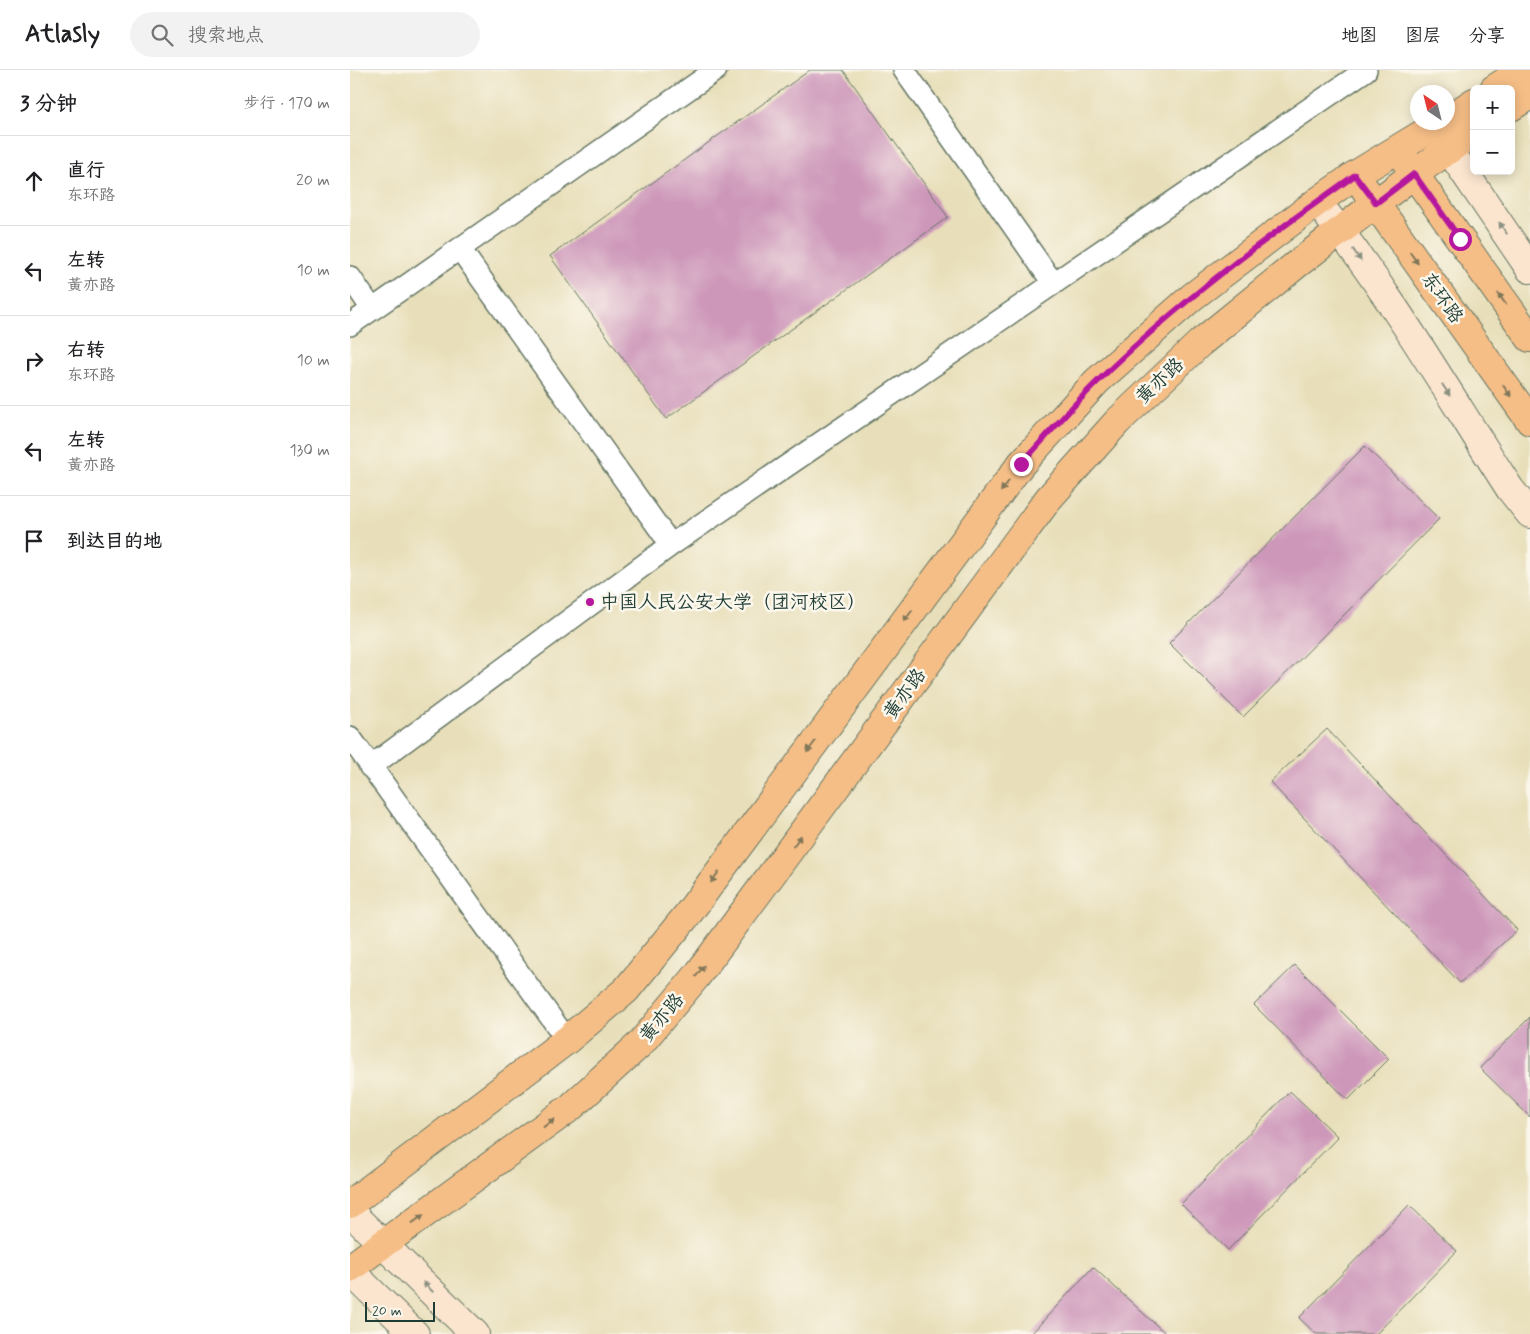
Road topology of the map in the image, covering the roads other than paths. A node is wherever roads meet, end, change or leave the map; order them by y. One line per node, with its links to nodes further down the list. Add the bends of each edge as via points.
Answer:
1 (716, 70): 20 (street)
2 (904, 70): 23 (street)
3 (1366, 70): 23 (street)
4 (1523, 70): 5 (main road)
5 (1500, 85)
6 (1530, 95): 7 (main road)
7 (1515, 104)
8 (1470, 105): 9 (main road)
9 (1455, 114)
10 (1429, 130): 13 (main road)
11 (1443, 130): 14 (street)
12 (1470, 135): 14 (main road, 黄亦路)
13 (1399, 148): 15 (main road); 16 (main road)
14 (1449, 150): 15 (main road, 黄亦路); 21 (street, one-way to 14)
15 (1414, 174): 18 (main road, 黄亦路); 26 (main road, one-way to 15)
16 (1355, 175): 17 (main road); 18 (main road, 东环路)
17 (1316, 202): 19 (street); 32 (main road, one-way to 32, via 1170,316 1097,381 1021,464 688,914 626,990)
18 (1376, 203): 19 (main road, 黄亦路); 27 (main road, 东环路, one-way to 27)
19 (1340, 231): 28 (street, one-way to 28, via 1510,489); 35 (main road, 黄亦路, one-way to 19, via 571,1107 640,1044 696,978 1049,498 1117,422 1200,343)
20 (460, 248): 24 (street); 29 (street)
21 (1530, 269)
22 (350, 277): 24 (street)
23 (1054, 283): 29 (street)
24 (372, 310): 25 (street)
25 (350, 325)
26 (1530, 338)
27 (1530, 421)
28 (1530, 514)
29 (671, 545): 31 (street)
30 (350, 738): 31 (street)
31 (370, 767): 32 (street)
32 (567, 1040): 33 (main road)
33 (350, 1204)
34 (350, 1212): 35 (street)
35 (384, 1244): 36 (main road, 黄亦路); 38 (street, one-way to 35)
36 (350, 1270): 37 (street)
37 (415, 1334)
38 (475, 1334)

